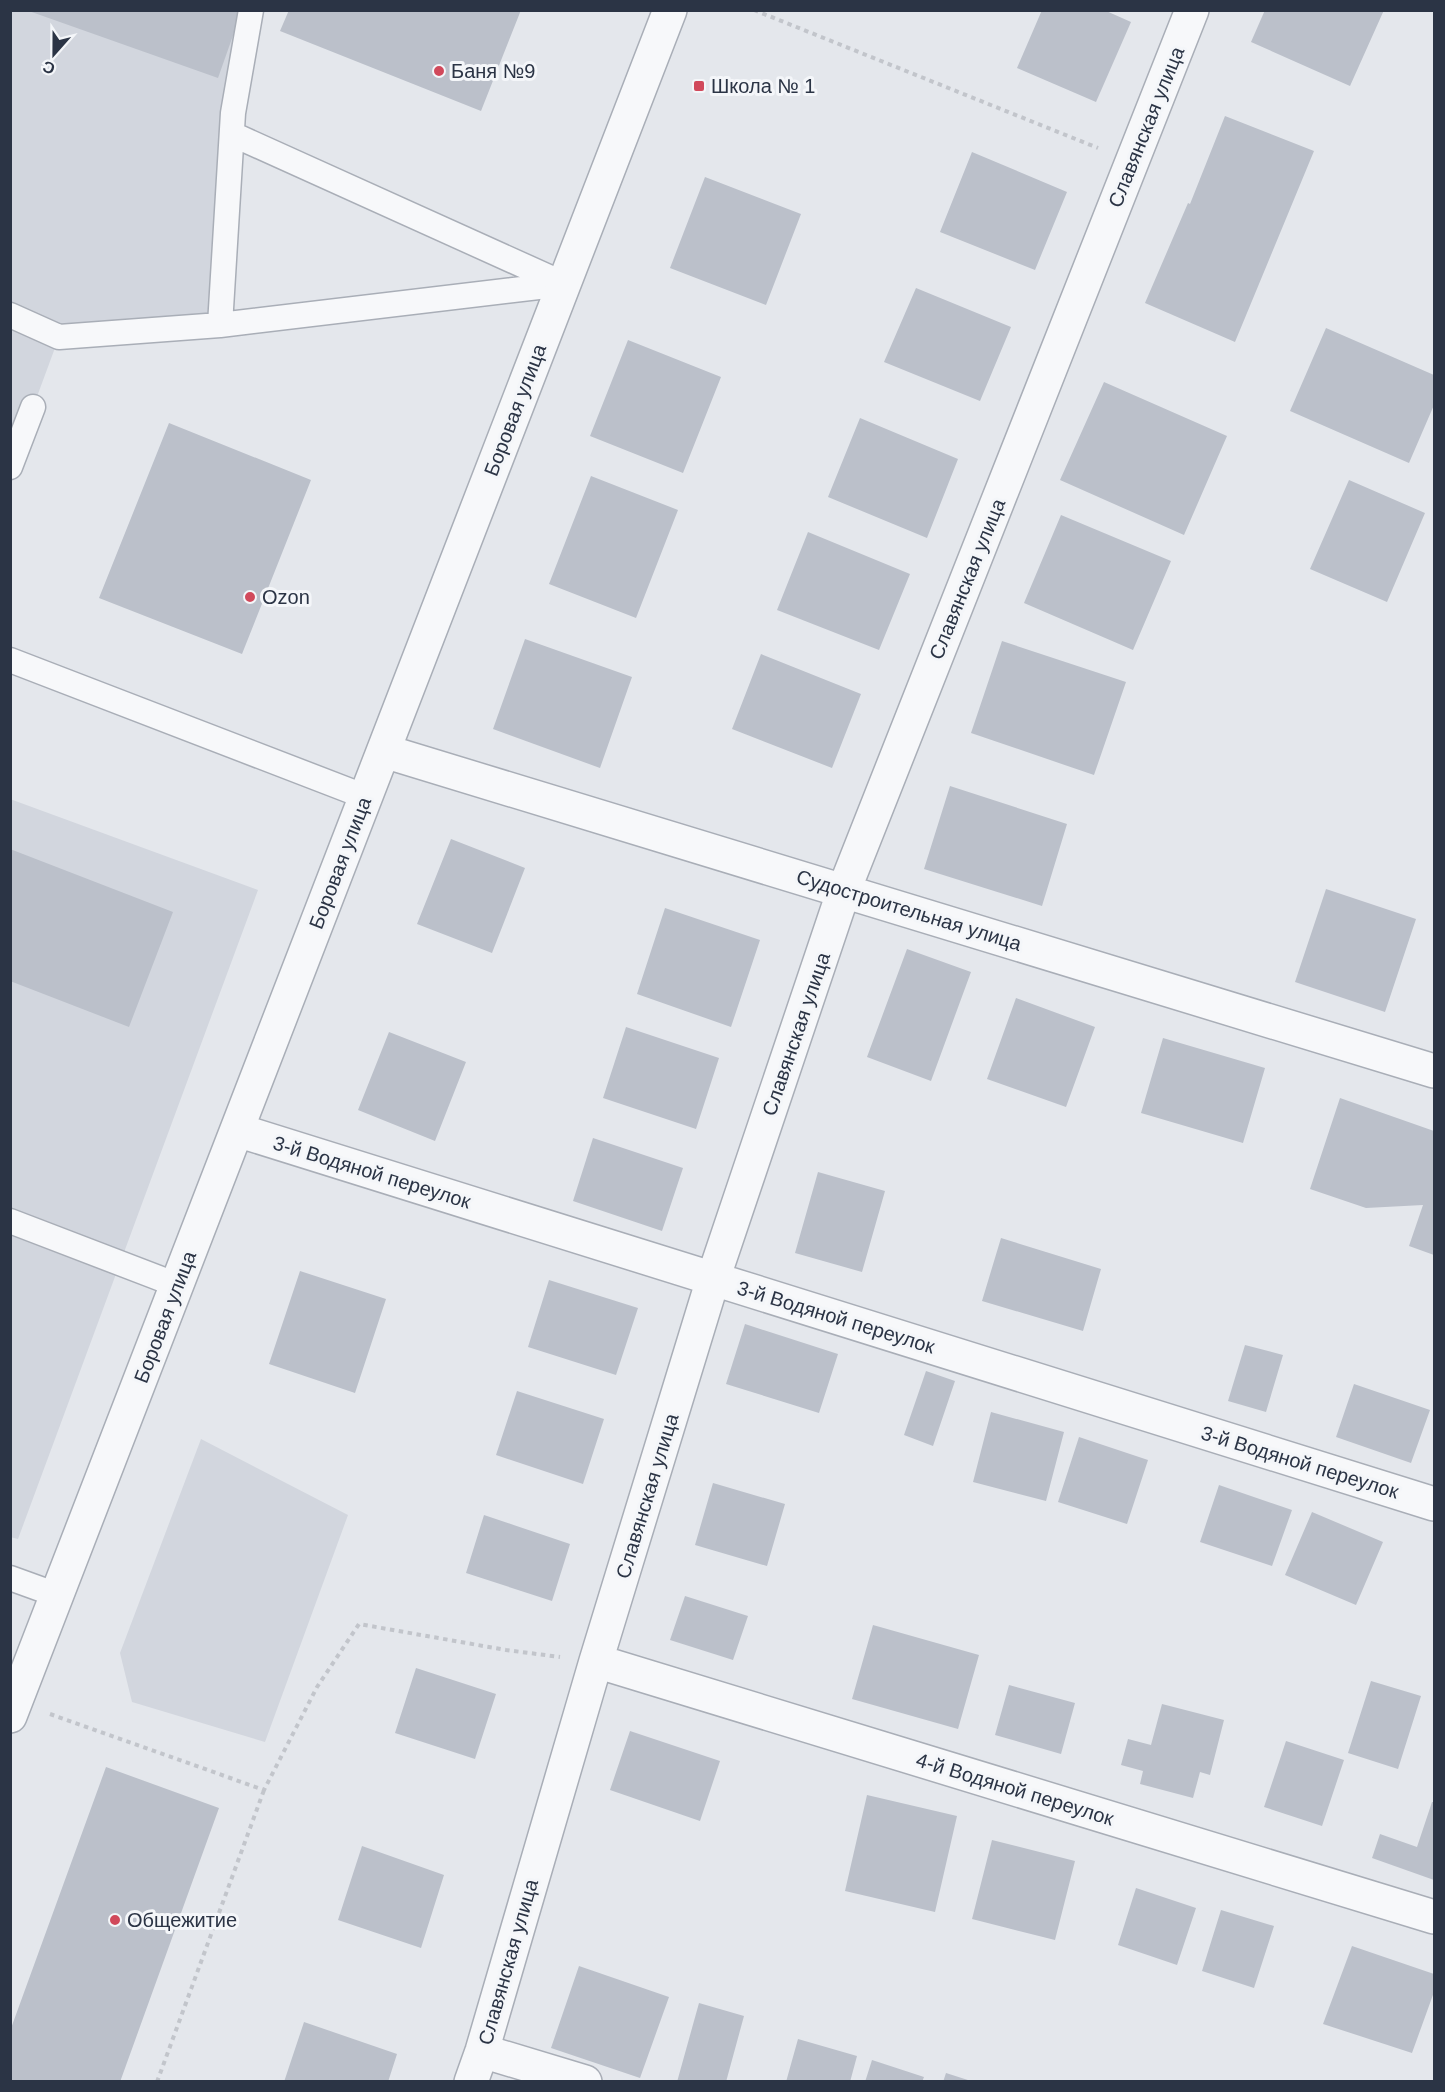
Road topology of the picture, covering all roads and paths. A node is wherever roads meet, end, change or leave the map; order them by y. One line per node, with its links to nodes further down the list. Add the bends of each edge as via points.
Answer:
1 (251, 10): 5 (lane)
2 (670, 10): 7 (street, Боровая улица)
3 (754, 10): 6 (path)
4 (1192, 10): 6 (street, Славянская улица)
5 (232, 134): 7 (lane); 9 (lane)
6 (1132, 162): 15 (street, Славянская улица)
7 (564, 284): 9 (lane); 13 (street, Боровая улица)
8 (10, 315): 9 (lane, via 59,337)
9 (219, 325)
10 (33, 407): 11 (lane)
11 (10, 467)
12 (10, 660): 14 (lane)
13 (384, 751): 14 (street, Боровая улица); 15 (street, Судостроительная улица)
14 (366, 796): 17 (street, Боровая улица)
15 (844, 890): 16 (street, Судостроительная улица); 19 (street, Славянская улица)
16 (1434, 1071)
17 (237, 1130): 19 (street, 3-й Водяной переулок); 20 (street, Боровая улица)
18 (10, 1221): 20 (lane)
19 (713, 1279): 21 (street, 3-й Водяной переулок); 24 (street, Славянская улица)
20 (177, 1285): 23 (street, Боровая улица)
21 (1434, 1504)
22 (10, 1578): 23 (lane)
23 (57, 1595): 25 (street, Боровая улица)
24 (596, 1661): 26 (path, via 358,1624 317,1687); 27 (street, 4-й Водяной переулок); 28 (street, Славянская улица)
25 (12, 1706): 26 (path)
26 (264, 1790): 29 (path)
27 (1434, 1917)
28 (482, 2051): 30 (street, Славянская улица); 31 (street)
29 (157, 2082)
30 (471, 2082)
31 (585, 2082)

